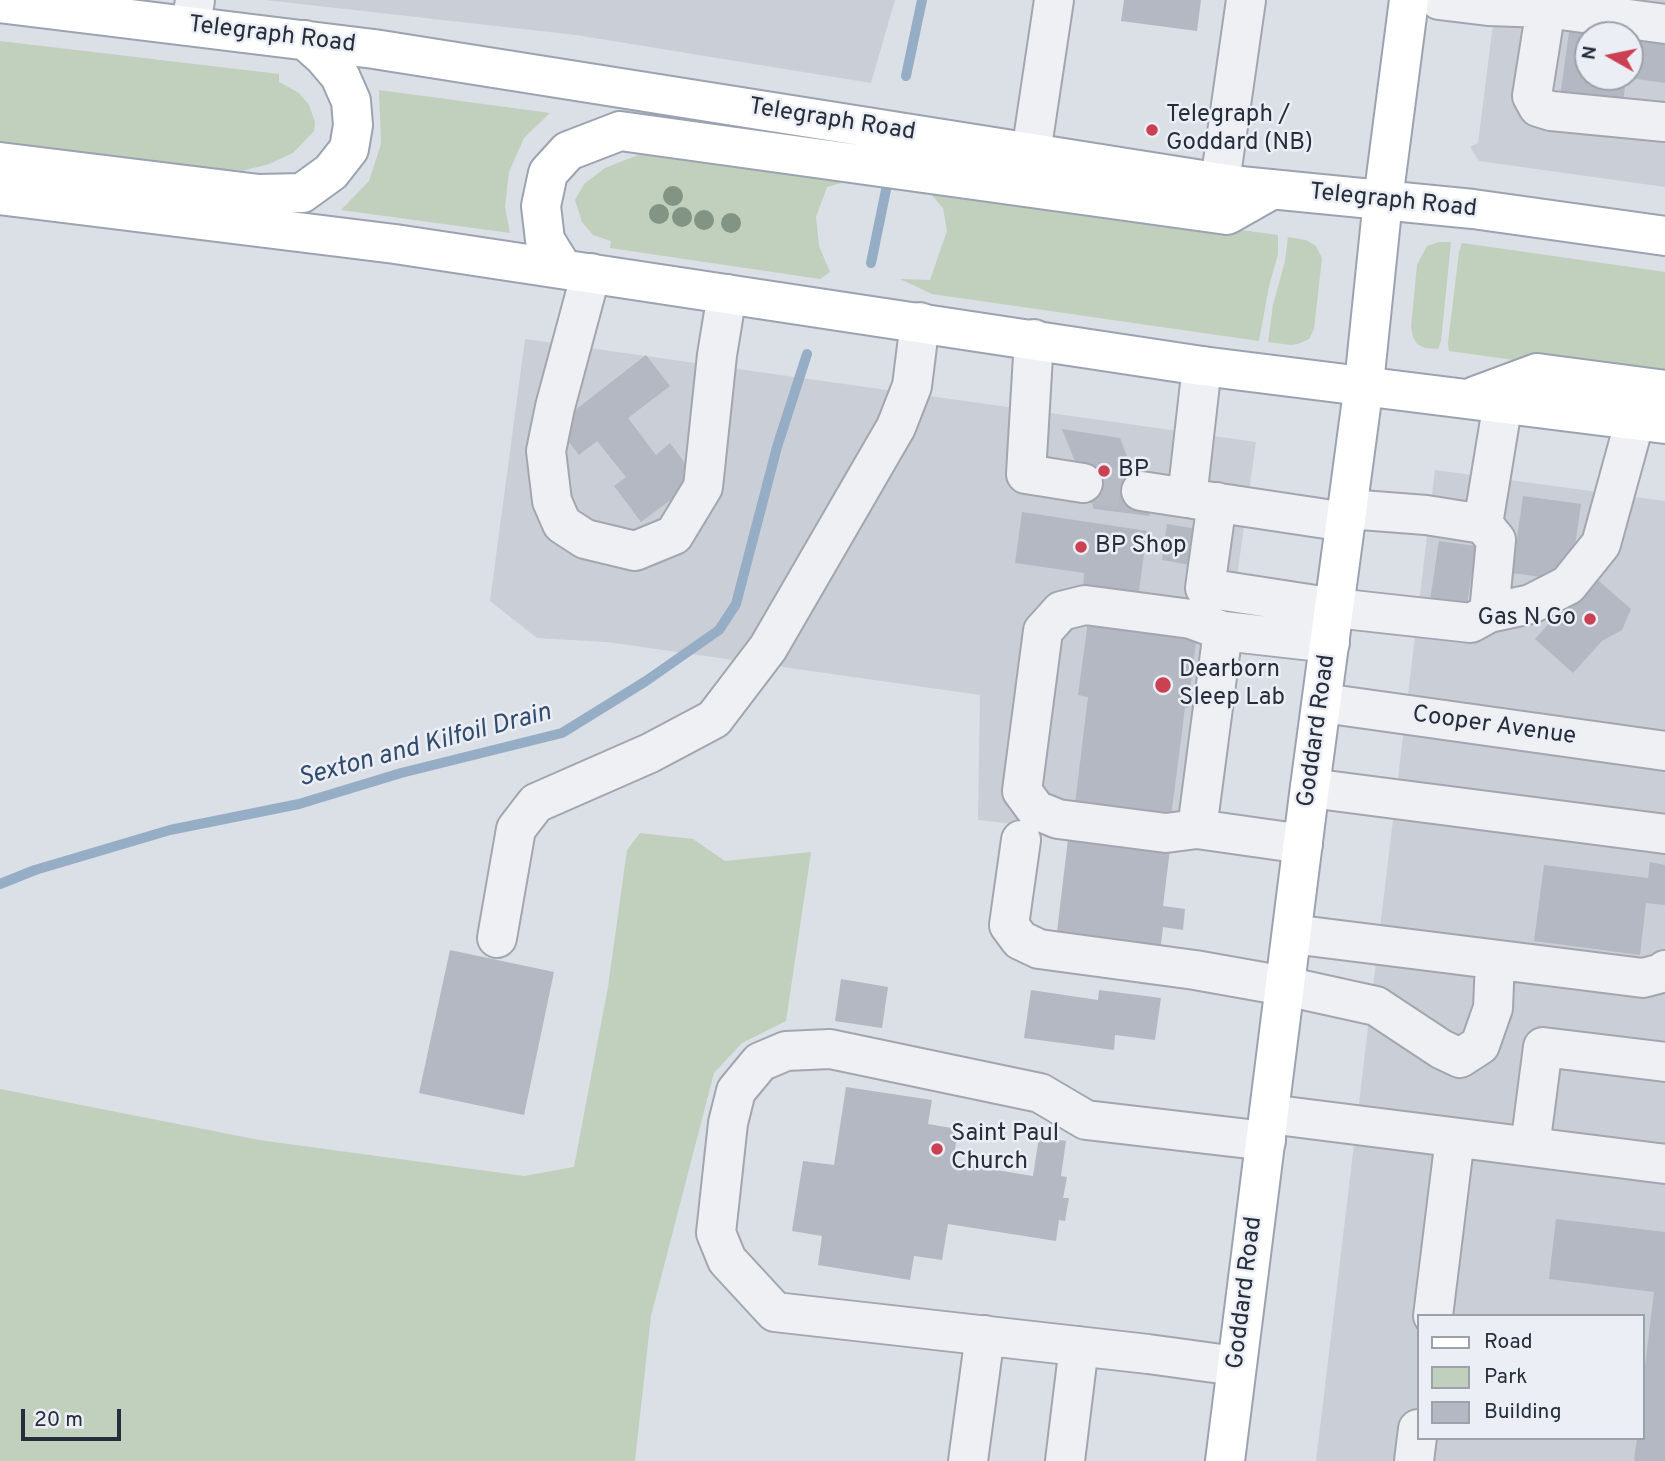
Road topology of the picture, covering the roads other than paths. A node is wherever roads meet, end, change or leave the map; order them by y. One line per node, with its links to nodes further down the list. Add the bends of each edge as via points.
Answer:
1 (1054, 0): 11 (street)
2 (1246, 0): 13 (street)
3 (1409, 0): 16 (main road, Goddard Road)
4 (1439, 0): 6 (street)
5 (0, 3): 7 (main road, Telegraph Road)
6 (1546, 8): 8 (street); 10 (street, via 1532,96 1538,107)
7 (193, 13): 9 (main road, Telegraph Road)
8 (1645, 14)
9 (305, 40): 11 (main road, Telegraph Road); 12 (main road, via 340,76 351,101 353,125 349,149 331,172 302,193 259,194)
10 (1665, 122)
11 (1031, 153): 13 (main road, Telegraph Road)
12 (0, 162)
13 (1220, 182): 14 (main road, Telegraph Road)
14 (1273, 189): 16 (main road, Telegraph Road); 18 (main road, via 1227,215 620,131 568,151 548,173 541,206 545,240)
15 (0, 195): 18 (main road)
16 (1383, 200): 17 (main road, Telegraph Road); 23 (main road, Goddard Road)
17 (1665, 236)
18 (577, 271): 19 (main road); 19 (street, via 546,451 552,501 562,524 585,539 635,551 674,535 703,487)
19 (727, 294): 20 (main road)
20 (920, 322): 21 (main road); 43 (street, via 912,386 896,428 768,648 715,719 537,803 516,829)
21 (1034, 339): 22 (main road); 27 (street, via 1026,474)
22 (1202, 366): 23 (main road); 29 (street)
23 (1364, 384): 25 (main road); 30 (main road, Goddard Road)
24 (1665, 390): 25 (main road, via 1537,373)
25 (1486, 400): 26 (main road); 31 (street)
26 (1650, 422): 32 (street, via 1601,544 1568,585 1531,604)
27 (1083, 483)
28 (1141, 491): 29 (street)
29 (1202, 500): 30 (street); 33 (street, via 1205,588)
30 (1347, 515): 31 (street, via 1426,515); 33 (main road, Goddard Road)
31 (1483, 524): 32 (street, via 1496,540)
32 (1489, 613): 33 (street, via 1471,623)
33 (1333, 626): 34 (street); 35 (main road, Goddard Road)
34 (1223, 631): 38 (street); 38 (street, via 1191,619 1085,605 1061,611 1043,631 1022,791 1035,810 1058,819 1166,833)
35 (1322, 703): 36 (street, Cooper Avenue); 37 (main road, Goddard Road)
36 (1665, 751)
37 (1310, 788): 39 (street); 41 (main road, Goddard Road)
38 (1197, 829): 41 (street)
39 (1665, 834)
40 (1021, 840): 46 (street, via 1009,925 1020,940 1039,949)
41 (1303, 844): 42 (main road, Goddard Road)
42 (1292, 934): 44 (street); 46 (main road, Goddard Road)
43 (497, 937)
44 (1495, 960): 45 (street, via 1643,978); 46 (street, via 1493,1008 1480,1045 1460,1058 1376,1006)
45 (1665, 970)
46 (1285, 986): 48 (main road, Goddard Road)
47 (1665, 1062): 50 (street, via 1543,1047)
48 (1268, 1128): 49 (street); 53 (street, via 1086,1120 1040,1093 830,1049 786,1051 760,1062 736,1091 728,1123 716,1233 727,1260 775,1312); 55 (main road, Goddard Road)
49 (1455, 1138): 50 (street); 52 (street)
50 (1530, 1147): 51 (street)
51 (1665, 1164)
52 (1433, 1314)
53 (985, 1335): 54 (street); 57 (street)
54 (1079, 1346): 55 (street); 58 (street)
55 (1236, 1366): 59 (main road, Goddard Road)
56 (1417, 1440): 60 (street)
57 (968, 1461)
58 (1065, 1461)
59 (1225, 1461)
60 (1414, 1461)

